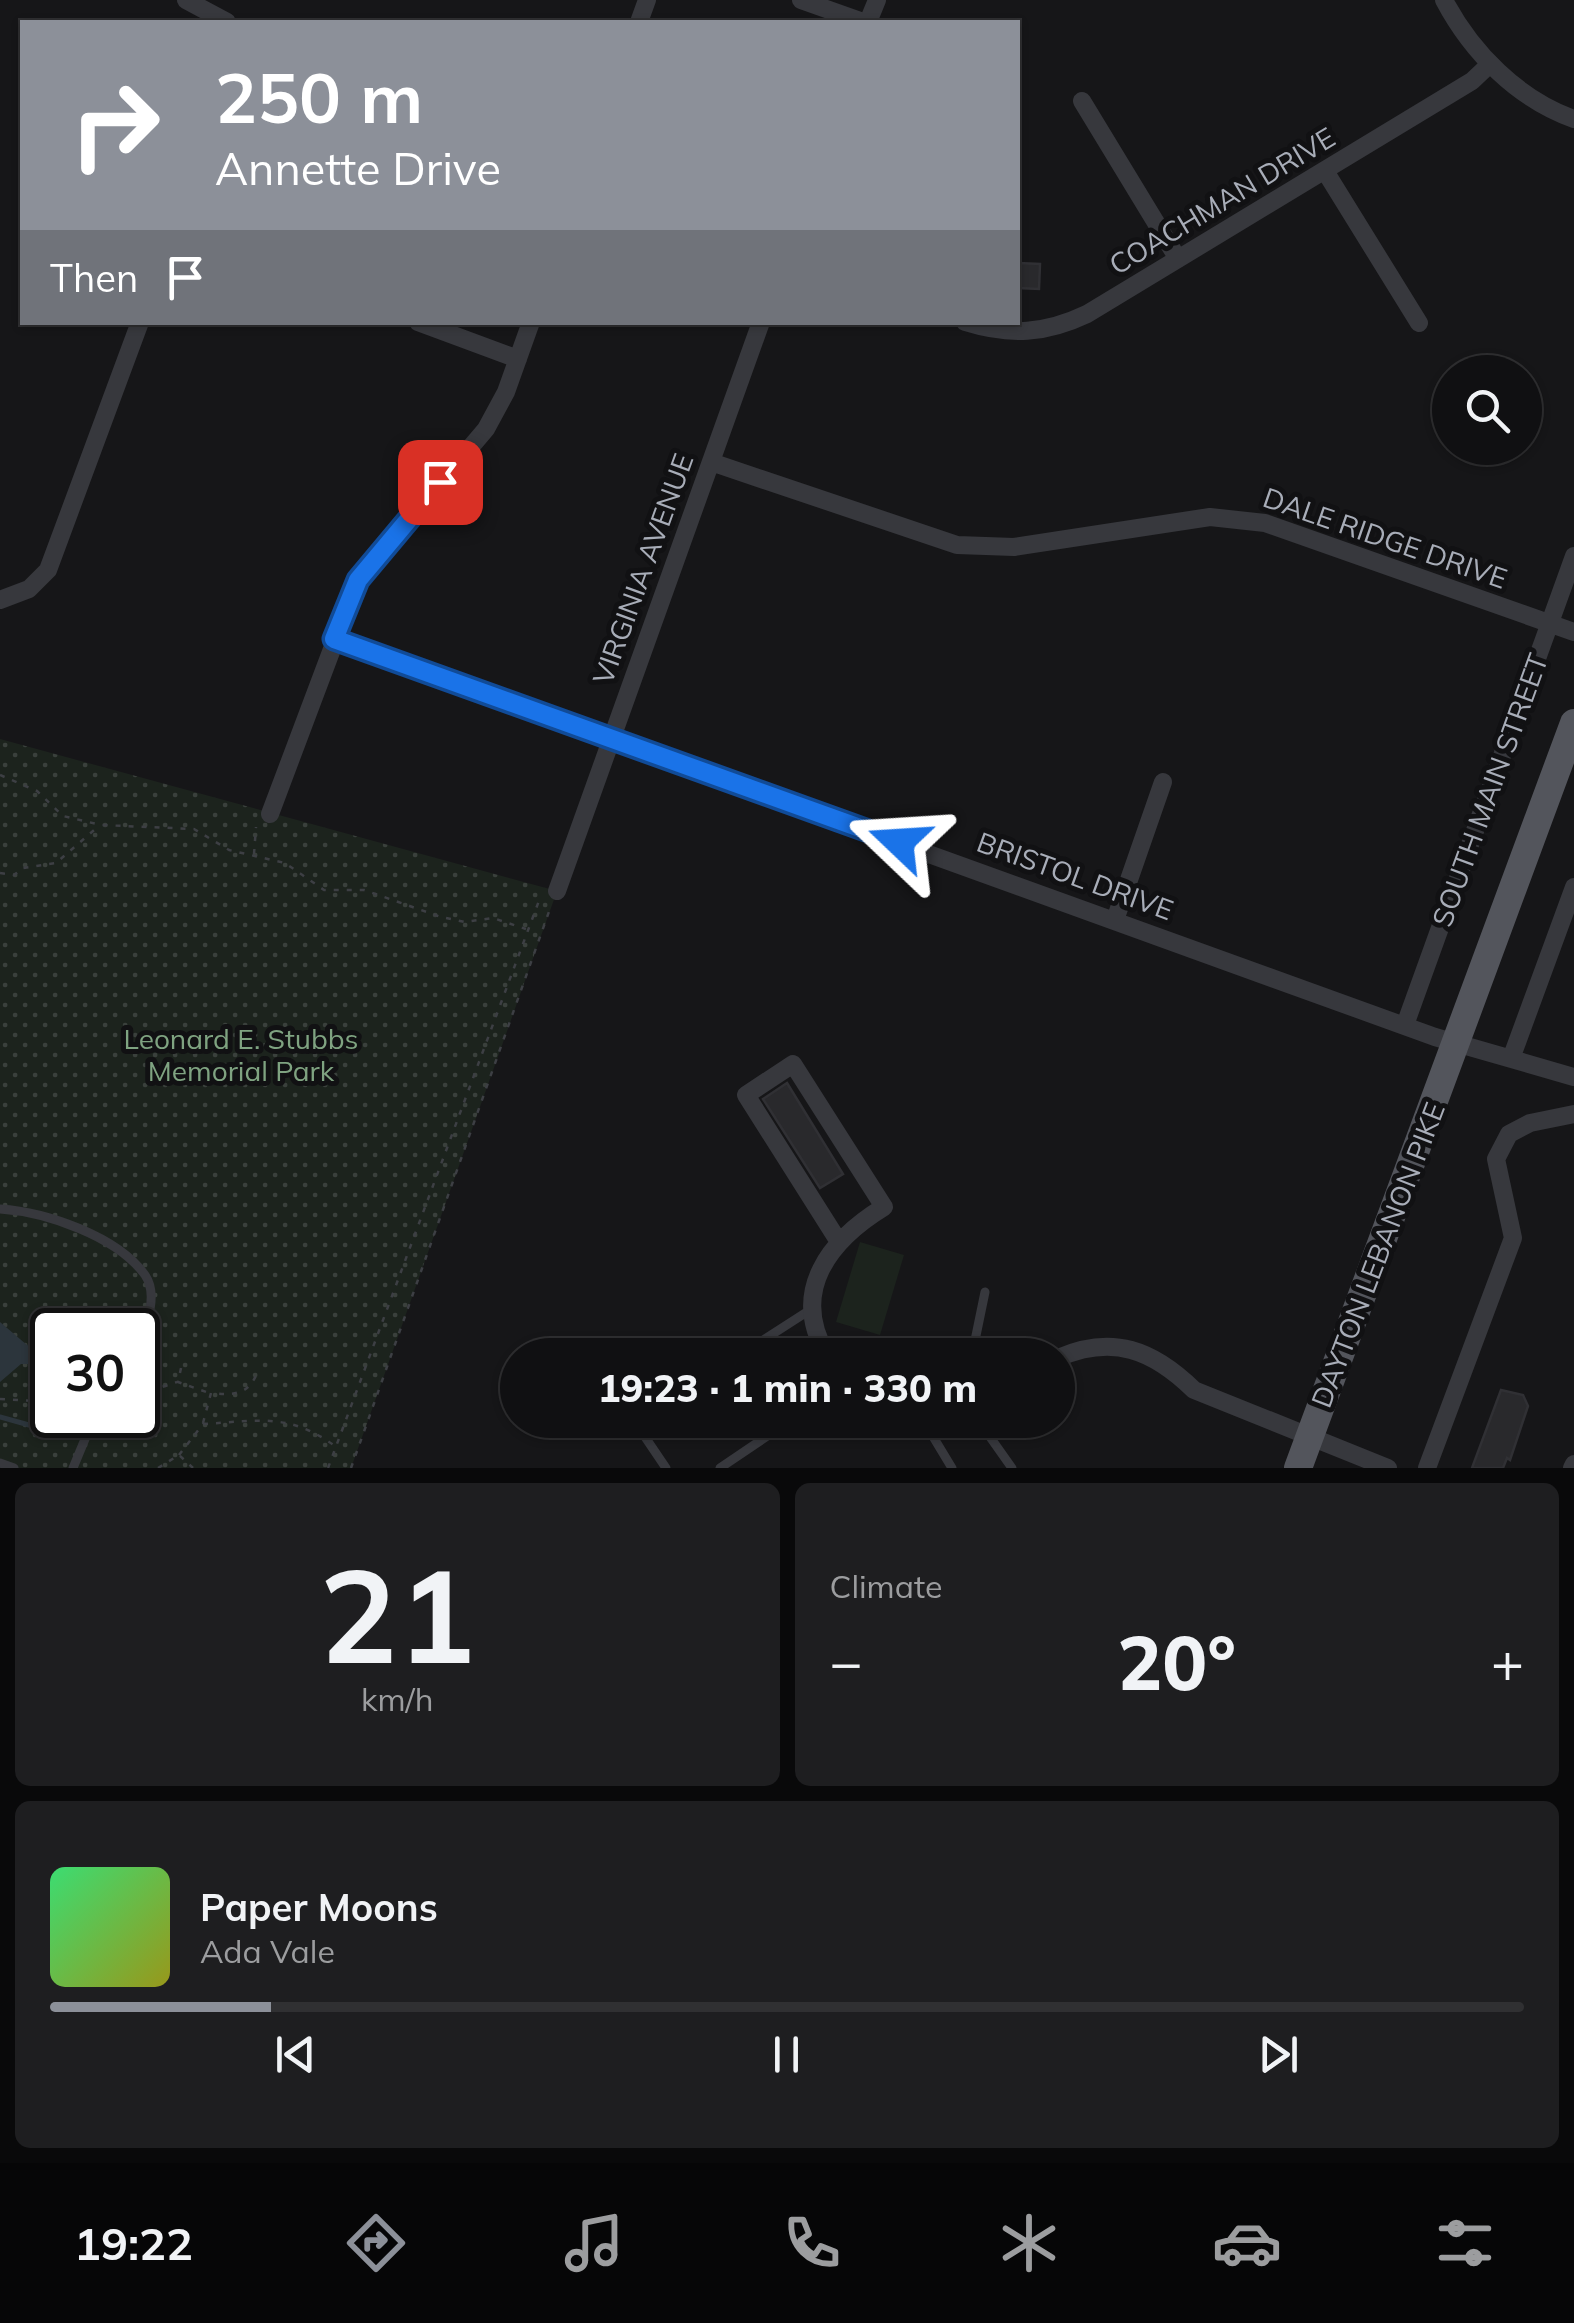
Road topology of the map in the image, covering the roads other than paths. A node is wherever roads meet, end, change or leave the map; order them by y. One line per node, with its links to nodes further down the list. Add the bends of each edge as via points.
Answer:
1 (186, 0): 4 (street)
2 (800, 0): 5 (street)
3 (1444, 0): 6 (street)
4 (224, 20)
5 (860, 20)
6 (1490, 64): 8 (street, via 1536,101); 9 (street, COACHMAN DRIVE)
7 (1082, 101): 10 (street)
8 (1574, 119)
9 (1325, 171): 10 (street, COACHMAN DRIVE); 11 (street)
10 (1178, 259): 16 (street, COACHMAN DRIVE, via 1062,326 1017,333)
11 (1419, 323)
12 (139, 325): 20 (street, via 48,570 29,589)
13 (426, 325): 17 (street)
14 (530, 325): 17 (street)
15 (760, 325): 18 (street, VIRGINIA AVENUE)
16 (978, 325)
17 (518, 358): 23 (street, via 486,429 358,580)
18 (711, 462): 21 (street, DALE RIDGE DRIVE, via 958,545 1014,547 1210,517 1265,523); 25 (street, VIRGINIA AVENUE)
19 (1574, 556): 21 (street, SOUTH MAIN STREET)
20 (0, 600)
21 (1549, 624): 22 (street, DALE RIDGE DRIVE); 31 (street, SOUTH MAIN STREET)
22 (1574, 632)
23 (334, 639): 25 (street, BRISTOL DRIVE); 27 (street)
24 (1574, 723): 32 (main road, SOUTH MAIN STREET)
25 (612, 739): 28 (street, VIRGINIA AVENUE); 30 (street, BRISTOL DRIVE)
26 (1163, 782): 30 (street)
27 (270, 814)
28 (550, 891)
29 (1573, 895): 33 (street)
30 (1114, 920): 31 (street, BRISTOL DRIVE)
31 (1405, 1025): 32 (street, BRISTOL DRIVE)
32 (1459, 1043): 33 (street, BRISTOL DRIVE); 50 (main road, DAYTON LEBANON PIKE)
33 (1512, 1056): 34 (street, BRISTOL DRIVE)
34 (1574, 1076)
35 (1574, 1114): 60 (street, via 1508,1134 1496,1158 1514,1238)
36 (0, 1208): 39 (lane, via 117,1248 147,1277)
37 (839, 1242): 37 (street, via 884,1206 792,1064 746,1095); 40 (street, via 823,1263)
38 (985, 1292): 43 (lane)
39 (149, 1308)
40 (813, 1308): 41 (lane); 42 (street)
41 (766, 1338)
42 (818, 1338)
43 (976, 1338)
44 (1075, 1353): 50 (street, via 1105,1344 1134,1348 1194,1390)
45 (85, 1438): 53 (lane)
46 (646, 1438): 54 (lane)
47 (765, 1438): 55 (lane)
48 (934, 1438): 56 (lane)
49 (991, 1438): 57 (lane)
50 (1309, 1438): 58 (main road, DAYTON LEBANON PIKE); 59 (street)
51 (0, 1463): 52 (lane)
52 (14, 1468)
53 (73, 1468)
54 (666, 1468)
55 (720, 1468)
56 (952, 1468)
57 (1012, 1468)
58 (1298, 1468)
59 (1388, 1468)
60 (1426, 1468)

